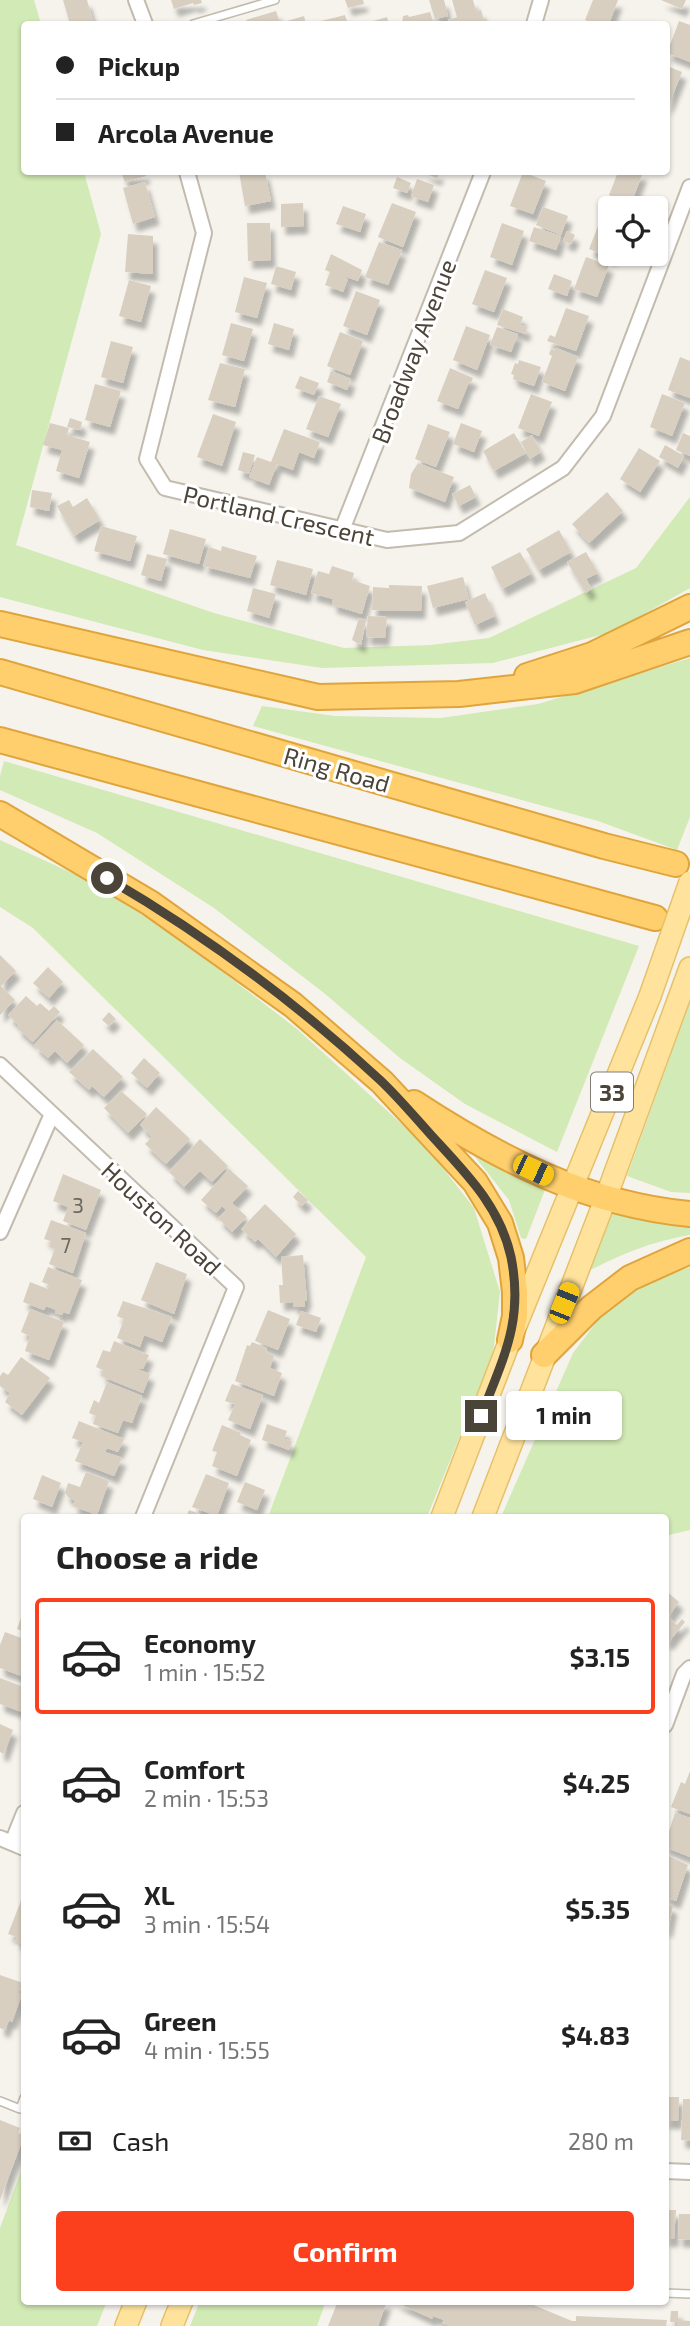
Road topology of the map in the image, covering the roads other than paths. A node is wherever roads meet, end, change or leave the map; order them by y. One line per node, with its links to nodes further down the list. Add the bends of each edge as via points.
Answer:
1 (136, 0): 4 (street)
2 (275, 0): 5 (lane)
3 (541, 0): 6 (street)
4 (144, 21)
5 (203, 21)
6 (535, 21)
7 (188, 175): 10 (street, Portland Crescent, via 204,233 147,459 165,488)
8 (482, 175): 10 (street, Broadway Avenue)
9 (690, 187): 10 (street, Portland Crescent, via 603,416 563,468 459,533 387,540)
10 (342, 530)
11 (690, 607): 15 (highway, via 592,655)
12 (0, 624): 15 (highway, via 318,696)
13 (690, 642): 15 (highway, via 575,681)
14 (0, 672): 18 (highway, Ring Road, via 604,846)
15 (459, 694)
16 (0, 740): 19 (highway)
17 (0, 814): 22 (highway, via 150,903 293,1004)
18 (683, 873): 24 (main road, 33, bridge, via 650,996)
19 (655, 918)
20 (690, 968): 25 (main road, 33)
21 (0, 1065): 23 (street, Houston Road)
22 (382, 1082): 24 (highway, via 467,1138); 29 (highway, via 475,1182 500,1223 515,1292)
23 (52, 1114): 27 (street); 31 (street, Houston Road, via 236,1287)
24 (573, 1188): 25 (highway); 29 (main road, 33)
25 (605, 1200): 26 (highway); 30 (main road, 33)
26 (690, 1214)
27 (0, 1232)
28 (690, 1251): 30 (highway, via 630,1278)
29 (510, 1340): 32 (main road, 33)
30 (544, 1354): 33 (main road, 33)
31 (144, 1514)
32 (443, 1514)
33 (484, 1514)
34 (690, 1668): 35 (street)
35 (669, 1714)
36 (21, 1820): 37 (street)
37 (12, 1843)
38 (0, 2101): 39 (lane)
39 (21, 2106)
40 (669, 2171): 41 (street)
41 (690, 2172)
42 (669, 2293): 43 (lane)
43 (690, 2294)
44 (134, 2305): 46 (main road)
45 (180, 2305): 47 (main road)
46 (126, 2326)
47 (172, 2326)

